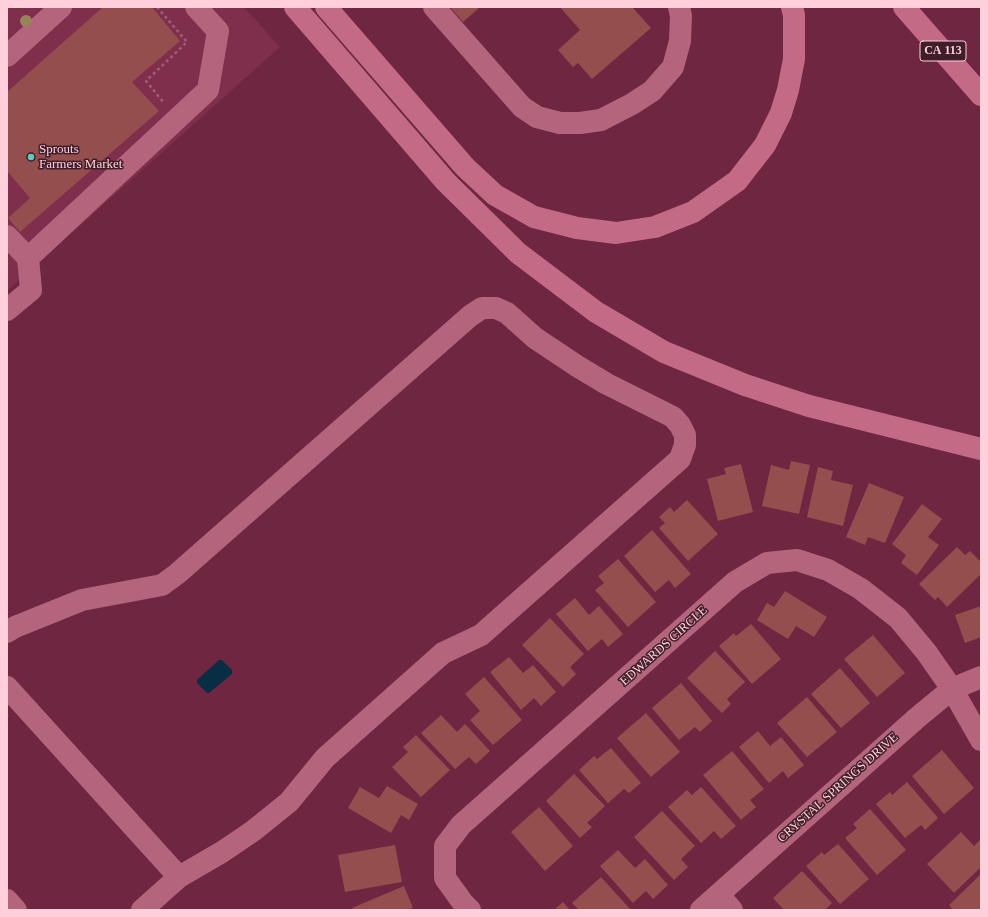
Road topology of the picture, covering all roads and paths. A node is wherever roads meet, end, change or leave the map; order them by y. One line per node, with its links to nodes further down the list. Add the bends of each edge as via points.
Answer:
1 (61, 7): 10 (street)
2 (157, 7): 12 (path, via 187,42 146,81)
3 (196, 7): 14 (street, via 218,31 208,90)
4 (295, 7): 16 (highway, via 446,182 518,253 596,312 664,352 745,385 809,406)
5 (326, 7): 8 (highway, via 465,167 495,195 534,217 577,228 616,233 655,227 693,212 737,181 766,144 781,112 792,71)
6 (434, 7): 7 (street, via 522,106 537,117 560,123 580,124 601,120 632,104 652,91 673,67 680,41)
7 (679, 7)
8 (792, 7)
9 (904, 7): 11 (highway, CA 113)
10 (7, 56)
11 (981, 95)
12 (168, 108)
13 (7, 236): 14 (street)
14 (28, 258): 15 (street, via 31,290)
15 (7, 310)
16 (981, 449)
17 (7, 632): 22 (street, via 82,600 162,585 482,308 496,308 507,313 536,338 577,366 673,417 680,425 685,435 685,446 680,458 481,635 443,653 325,758 289,802 253,831)
18 (981, 677): 20 (street, CRYSTAL SPRINGS DRIVE)
19 (7, 687): 22 (street)
20 (952, 689): 21 (street, EDWARDS CIRCLE); 24 (street, CRYSTAL SPRINGS DRIVE, via 918,717); 27 (street, EDWARDS CIRCLE, via 898,618 861,589 828,570 798,560 767,563 735,582 461,825 445,846 445,878)
21 (981, 740)
22 (179, 877): 26 (street)
23 (7, 900): 25 (street)
24 (726, 903): 28 (street, CRYSTAL SPRINGS DRIVE)
25 (16, 910)
26 (142, 910)
27 (470, 910)
28 (702, 910)

